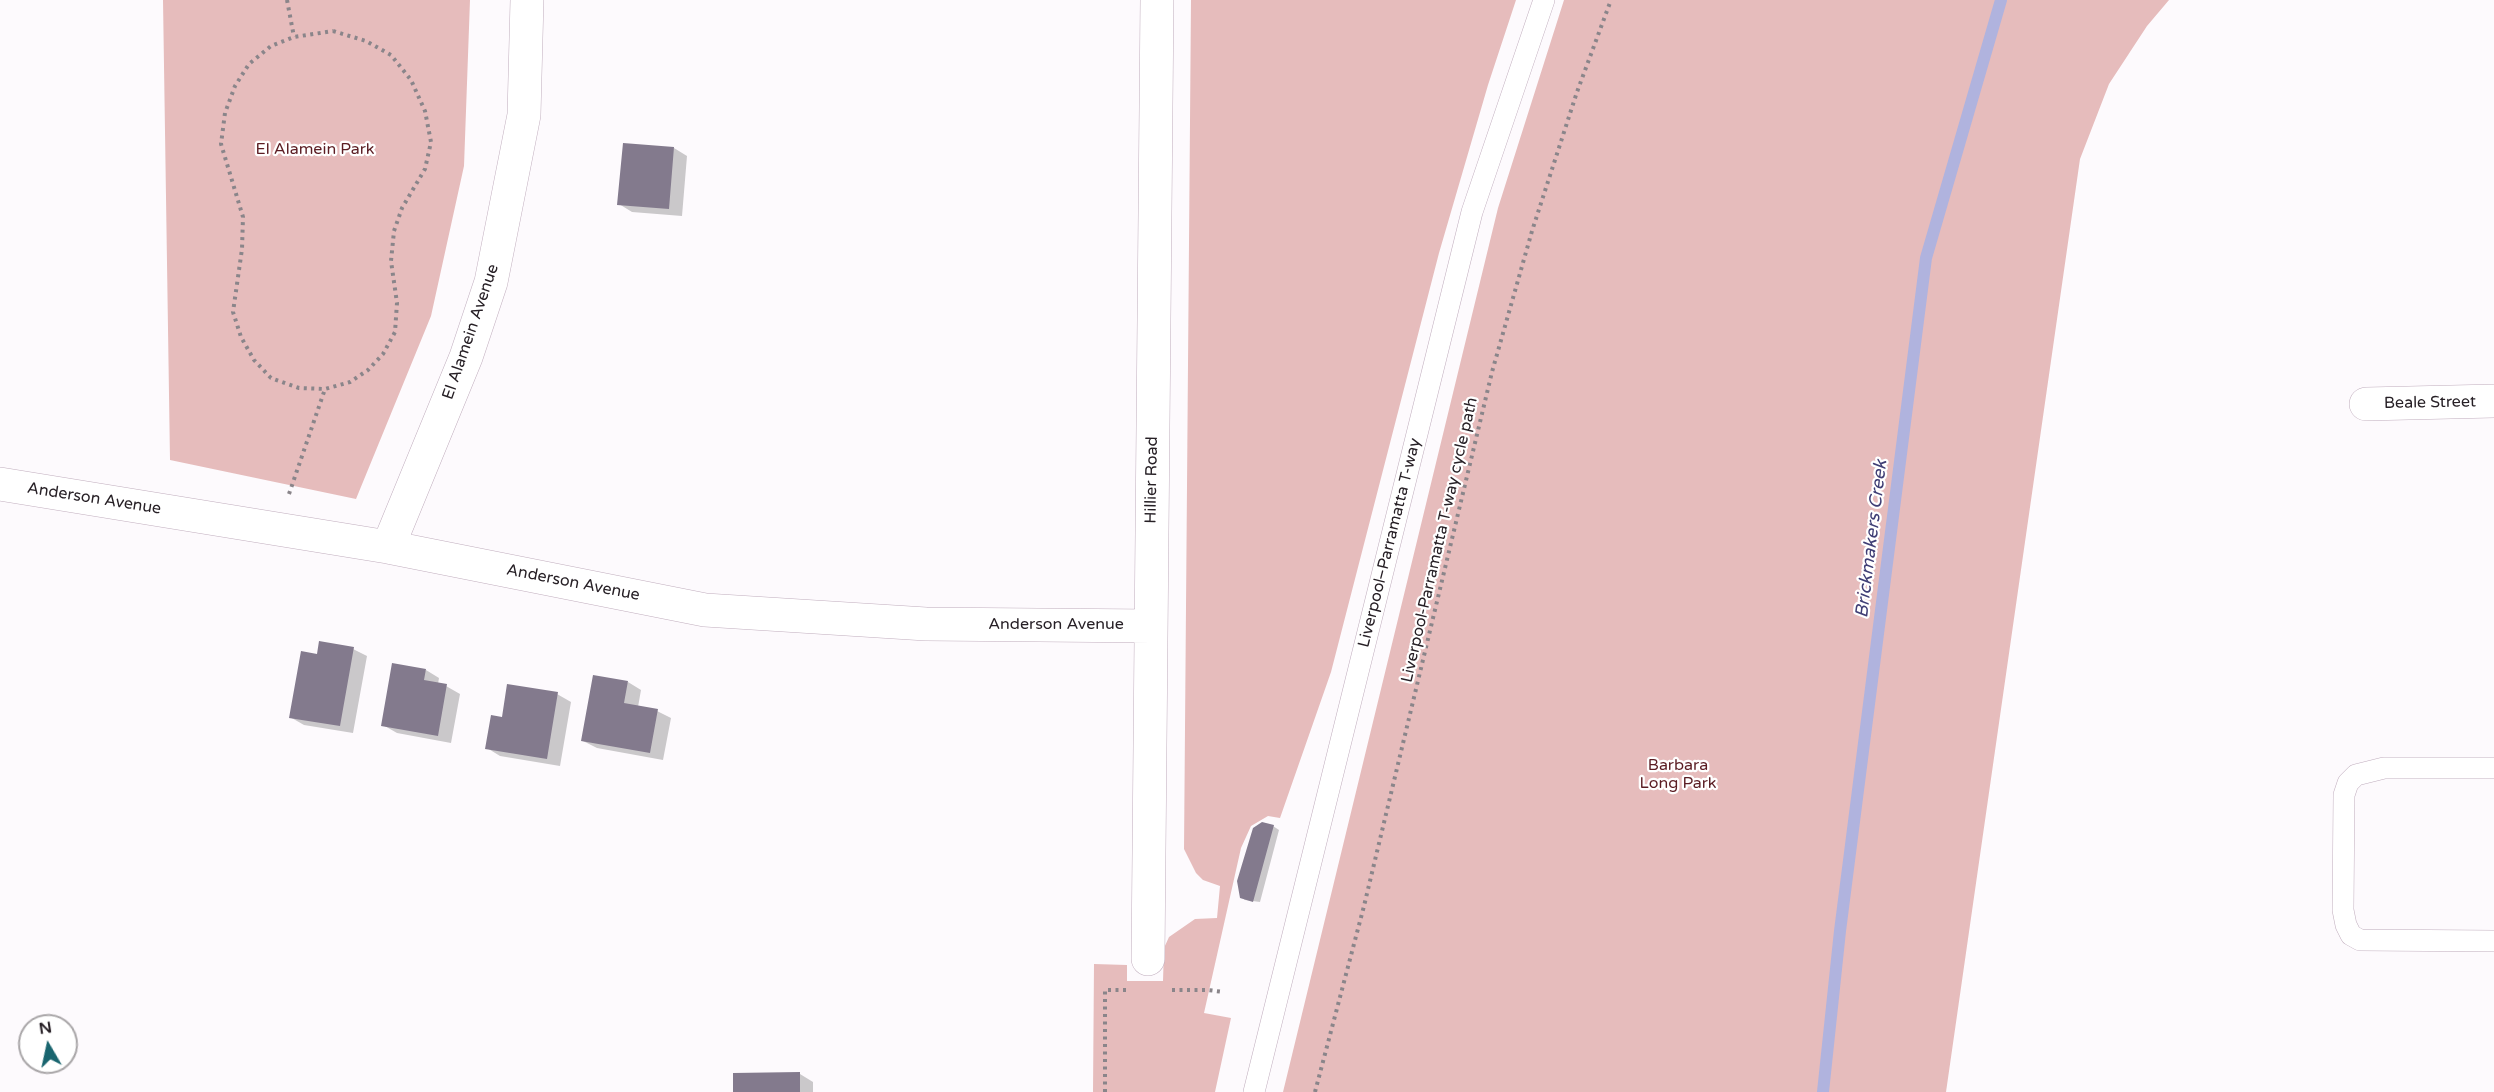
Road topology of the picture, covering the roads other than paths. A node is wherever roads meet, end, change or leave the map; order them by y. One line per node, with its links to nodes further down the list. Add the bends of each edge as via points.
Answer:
1 (527, 0): 7 (street, El Alamein Avenue, via 524,115 491,282 466,357)
2 (1156, 0): 8 (street, Hillier Road)
3 (1544, 0): 12 (lane, Liverpool–Parramatta T-way, via 1472,212)
4 (2494, 401): 5 (street, Beale Street)
5 (2366, 404)
6 (0, 484): 7 (street, Anderson Avenue)
7 (388, 547): 8 (street, Anderson Avenue, via 705,610 926,624)
8 (1151, 626): 11 (street, Hillier Road)
9 (2494, 768): 10 (lane, via 2384,768 2356,775 2344,795 2343,898 2346,925 2351,935 2360,940)
10 (2494, 941)
11 (1148, 959)
12 (1254, 1092)

